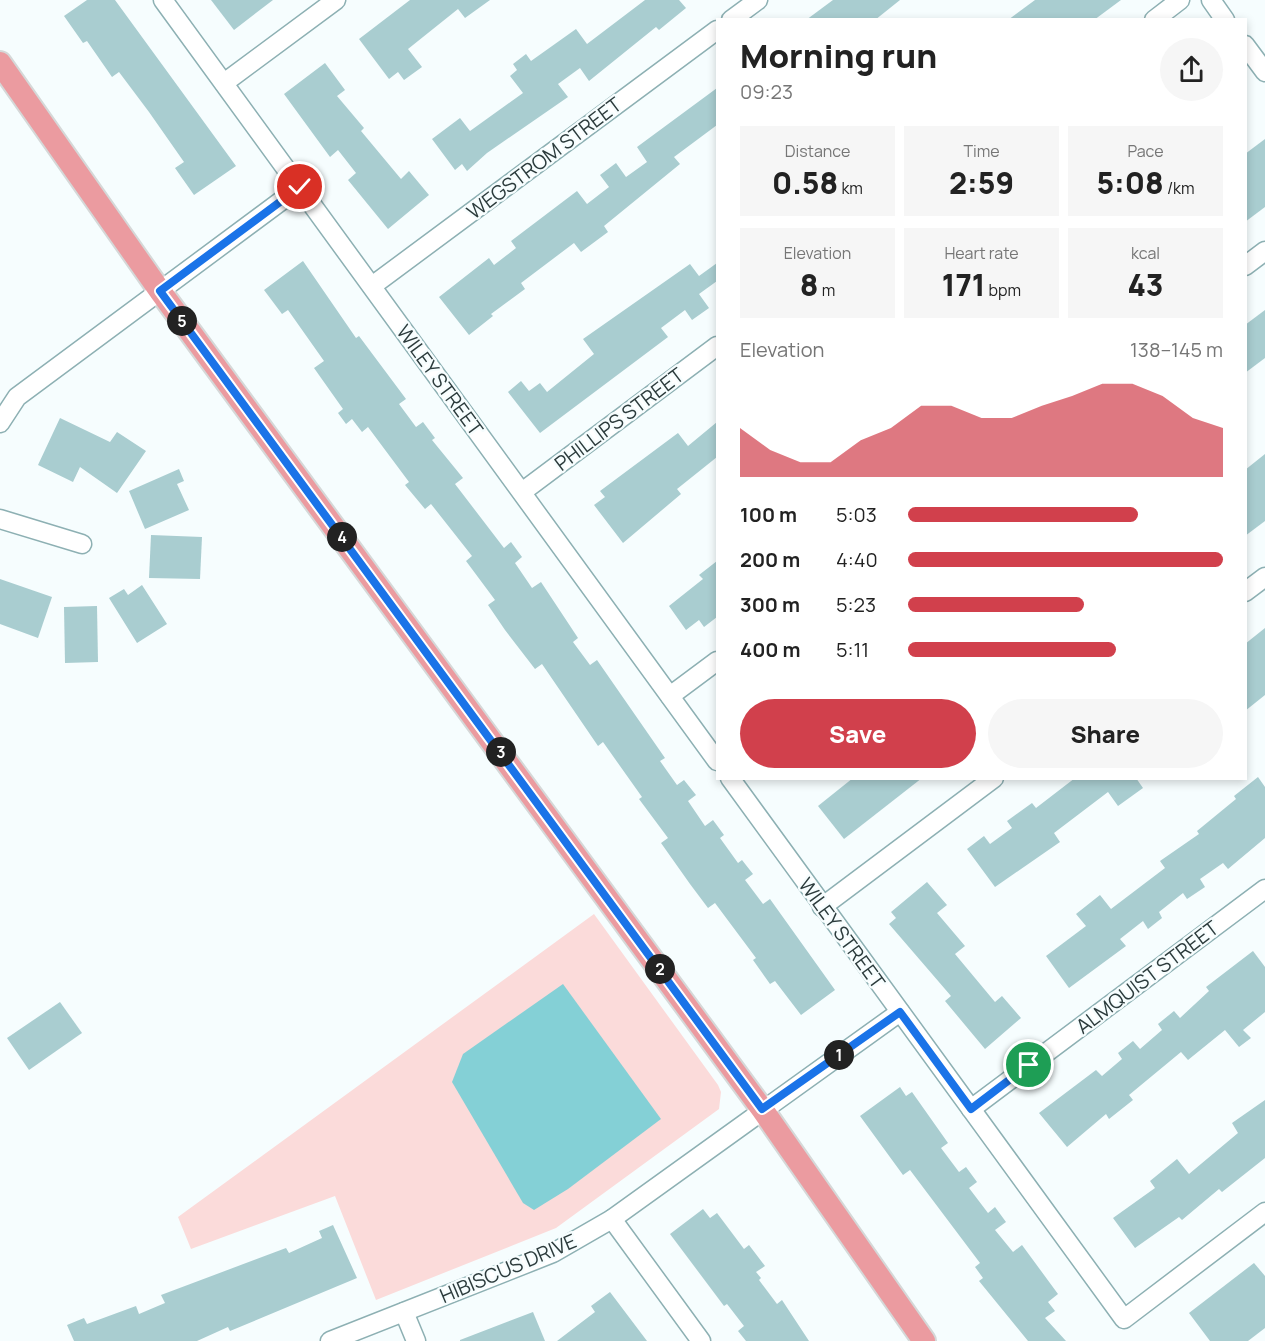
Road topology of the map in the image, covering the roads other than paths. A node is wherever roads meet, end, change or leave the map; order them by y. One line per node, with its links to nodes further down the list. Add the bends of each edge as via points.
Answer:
1 (163, 0): 13 (street, WILEY STREET)
2 (336, 0): 13 (street)
3 (758, 0): 6 (street)
4 (1180, 0): 7 (street)
5 (1211, 0): 8 (street)
6 (734, 18)
7 (1157, 18)
8 (1224, 18)
9 (716, 31): 17 (street, WEGSTROM STREET)
10 (1247, 48): 12 (street)
11 (0, 63): 18 (main road)
12 (1265, 72)
13 (224, 83): 14 (street, WILEY STREET)
14 (300, 187): 17 (street, WILEY STREET); 18 (street)
15 (1265, 251): 16 (street)
16 (1247, 264)
17 (372, 286): 21 (street, WILEY STREET)
18 (160, 291): 20 (street, via 17,397); 34 (main road)
19 (716, 347): 21 (street, PHILLIPS STREET)
20 (0, 423)
21 (522, 492): 27 (street, WILEY STREET)
22 (0, 519): 23 (street)
23 (82, 544)
24 (1265, 577): 25 (street)
25 (1247, 590)
26 (716, 662): 27 (street)
27 (670, 696): 28 (street, WILEY STREET)
28 (716, 760)
29 (731, 780): 32 (street, WILEY STREET)
30 (991, 780): 32 (street)
31 (1265, 889): 35 (street, ALMQUIST STREET)
32 (822, 907): 33 (street, WILEY STREET)
33 (900, 1012): 34 (street, HIBISCUS DRIVE); 35 (street, WILEY STREET)
34 (762, 1109): 37 (street, HIBISCUS DRIVE); 42 (main road)
35 (971, 1109): 36 (street, WILEY STREET, via 1124,1319)
36 (1265, 1212)
37 (612, 1219): 38 (street, HIBISCUS DRIVE, via 553,1253); 41 (street)
38 (404, 1312): 39 (street, HIBISCUS DRIVE); 40 (street)
39 (330, 1341)
40 (416, 1341)
41 (701, 1341)
42 (924, 1341)

